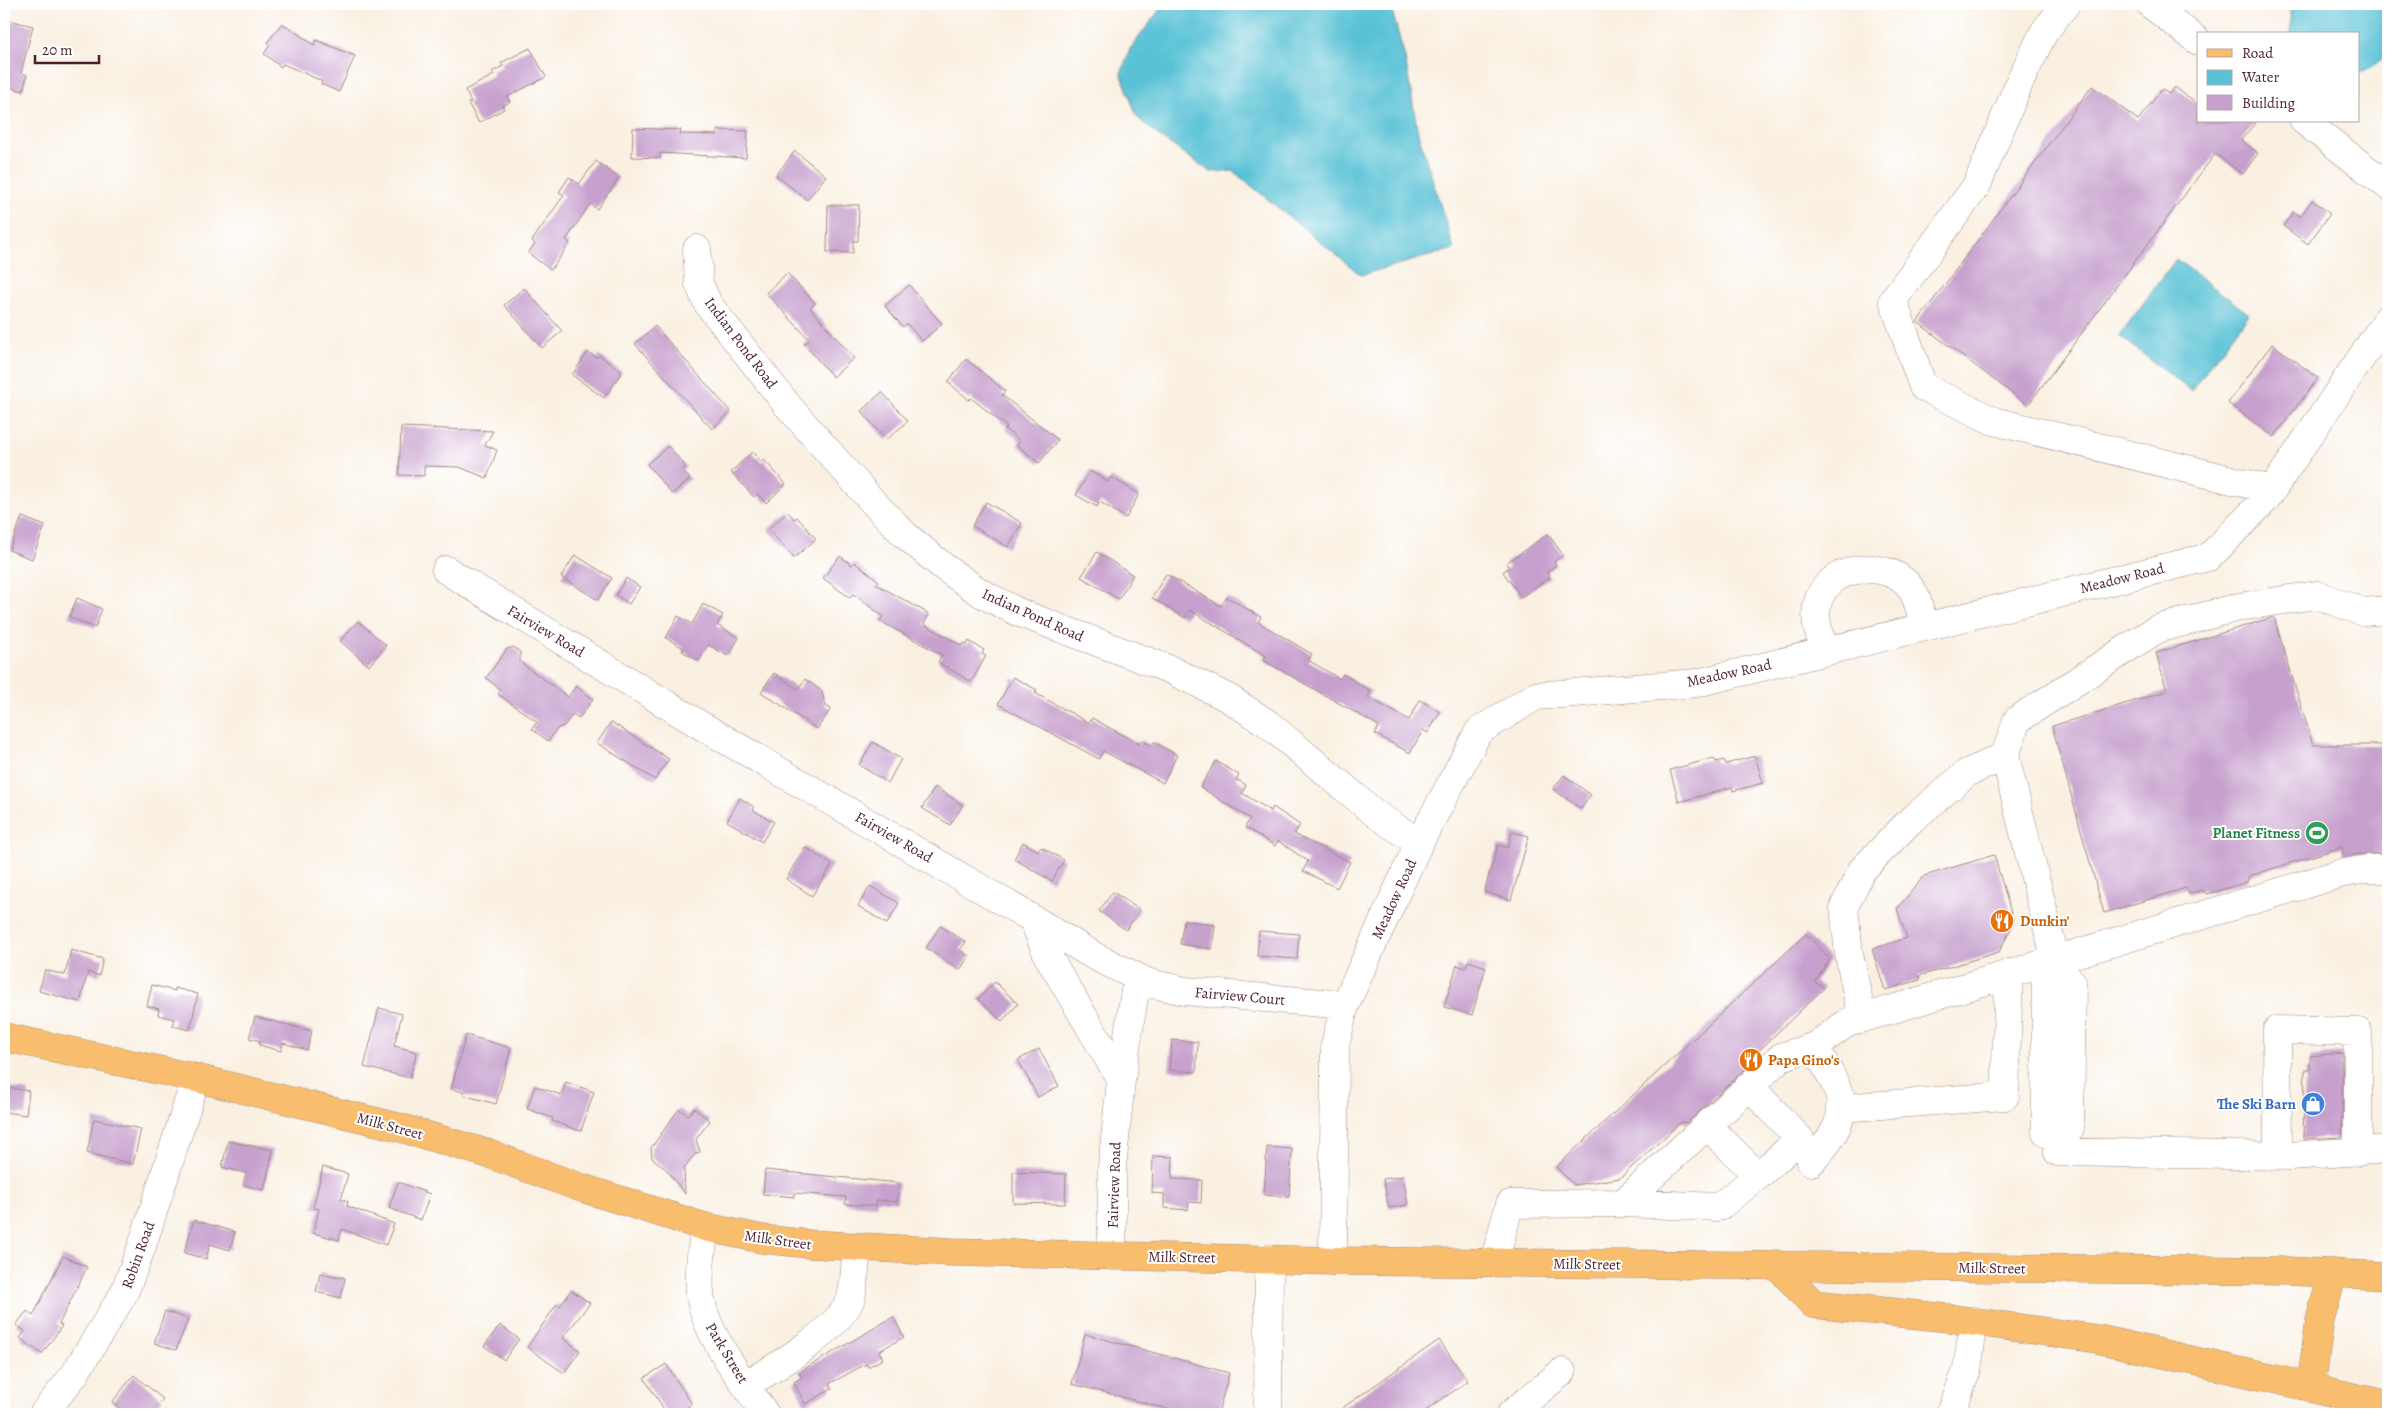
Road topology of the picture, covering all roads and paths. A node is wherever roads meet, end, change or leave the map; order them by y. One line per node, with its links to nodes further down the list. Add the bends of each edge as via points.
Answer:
1 (2066, 4): 8 (street, via 2044,32 1977,185 1893,300 1923,387 1994,421)
2 (2150, 4): 3 (street)
3 (2197, 40)
4 (2305, 122): 5 (street)
5 (2388, 186)
6 (697, 249): 14 (street, Indian Pond Road, via 698,284 708,304 788,406 873,502 945,568 981,594 1020,613 1171,670 1228,698 1267,723 1377,815)
7 (2388, 318): 8 (street, Meadow Road)
8 (2272, 490): 11 (street, Meadow Road, via 2209,557)
9 (446, 570): 16 (street, Fairview Road, via 702,726)
10 (2388, 610): 13 (street, via 2362,612 2317,595 2239,607 2158,629 2017,720)
11 (1924, 626): 12 (street, Meadow Road); 12 (street, via 1918,601 1904,581 1884,571 1856,569 1830,580 1817,605 1816,625)
12 (1825, 651): 14 (street, Meadow Road, via 1697,683 1536,696 1479,731)
13 (2005, 756): 17 (street); 21 (street, via 1966,773 1911,820 1862,870 1844,907 1849,954)
14 (1420, 844): 20 (street, Meadow Road)
15 (2388, 869): 17 (street, via 2338,874)
16 (1033, 919): 19 (street, Fairview Court); 25 (street, via 1048,956)
17 (2058, 964): 18 (street); 31 (street, via 2072,982 2070,1128 2058,1140 2058,1152)
18 (2009, 973): 21 (street); 27 (street, via 2005,1096)
19 (1137, 978): 20 (street, Fairview Court, via 1149,984 1185,991); 25 (street)
20 (1345, 1005): 39 (street, Meadow Road, via 1335,1045)
21 (1862, 1018): 23 (street, via 1847,1023)
22 (4, 1037): 24 (main road, Milk Street)
23 (1815, 1046): 26 (street, via 1781,1057); 27 (street, via 1841,1101)
24 (196, 1078): 35 (main road, Milk Street, via 444,1140); 49 (street, Robin Road, via 124,1293 74,1375)
25 (1121, 1080): 37 (street, Fairview Road, via 1112,1168)
26 (1749, 1086): 28 (street); 33 (street, via 1800,1139)
27 (1840, 1108): 32 (street, via 1830,1141)
28 (1707, 1125): 33 (street); 34 (street)
29 (2388, 1149): 30 (street)
30 (2358, 1152): 31 (street); 31 (street, via 2358,1032 2277,1030)
31 (2278, 1155)
32 (1811, 1162)
33 (1758, 1176): 34 (street, via 1719,1206)
34 (1623, 1203): 40 (street, via 1510,1204)
35 (705, 1227): 36 (main road, Milk Street, via 762,1239); 46 (street, Park Street, via 700,1293 706,1321)
36 (857, 1248): 37 (main road, Milk Street); 46 (street, via 850,1300 840,1314 818,1336 776,1368)
37 (1112, 1256): 38 (main road, Milk Street)
38 (1269, 1259): 39 (main road, Milk Street); 51 (street)
39 (1333, 1261): 40 (main road, Milk Street)
40 (1494, 1262): 41 (main road, Milk Street)
41 (1776, 1264): 42 (main road, Milk Street); 44 (main road, via 1813,1304)
42 (2333, 1272): 43 (main road, Milk Street); 47 (main road, via 2320,1320)
43 (2388, 1276)
44 (1974, 1321): 47 (main road, via 2098,1339); 53 (street, via 1967,1370)
45 (1562, 1372): 52 (street)
46 (745, 1384): 50 (street, Park Street)
47 (2311, 1386): 48 (main road)
48 (2388, 1405)
49 (43, 1414)
50 (765, 1414)
51 (1268, 1414)
52 (1511, 1414)
53 (1950, 1414)

